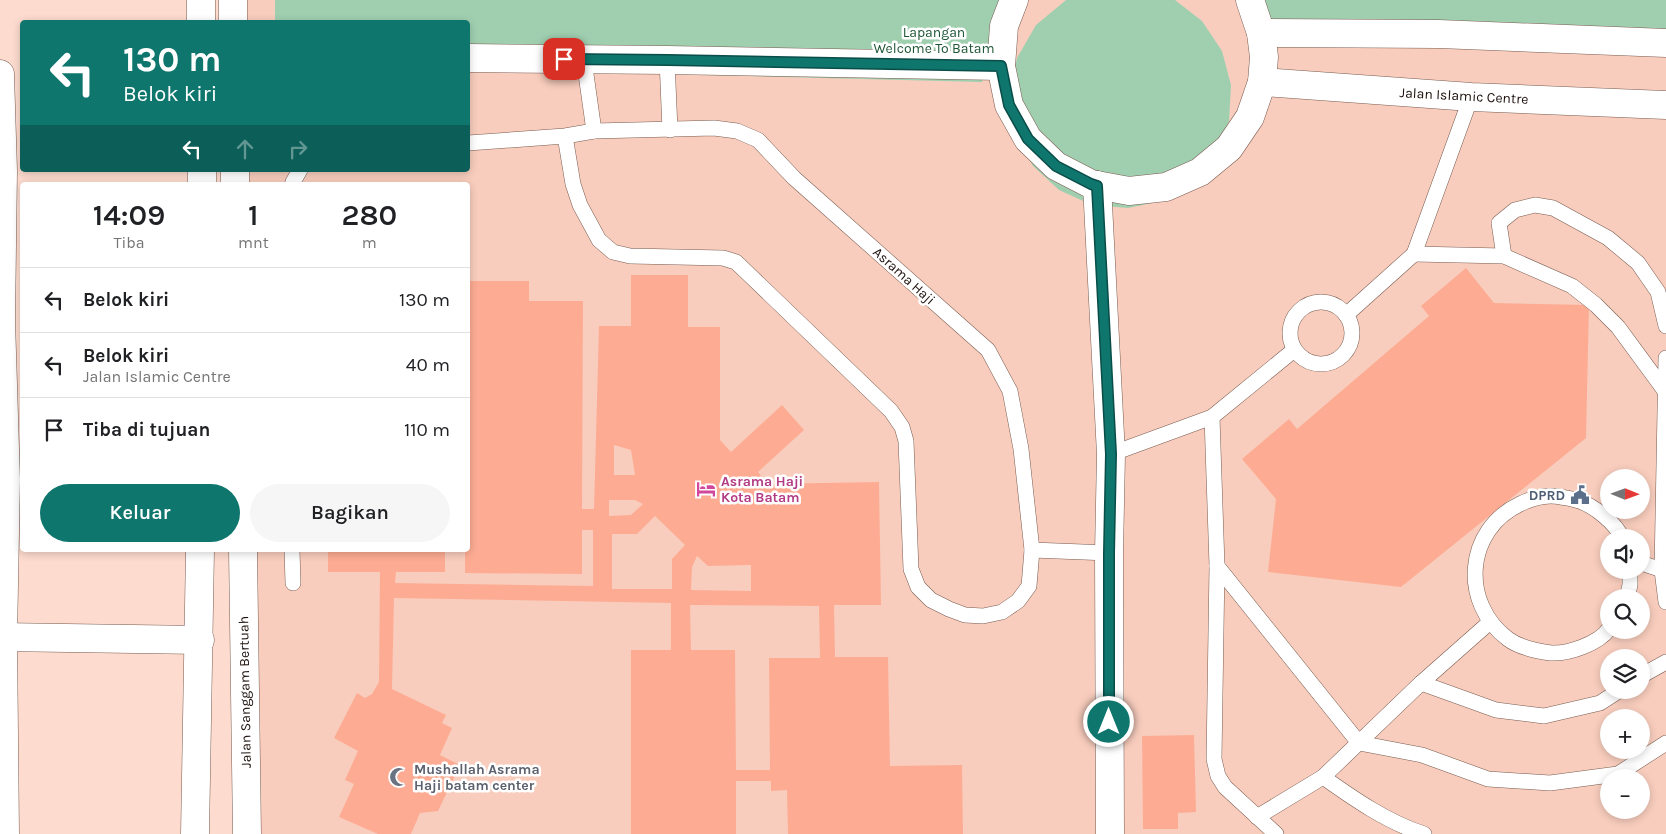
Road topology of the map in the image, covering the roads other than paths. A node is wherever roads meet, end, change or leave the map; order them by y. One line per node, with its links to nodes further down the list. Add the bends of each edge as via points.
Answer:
1 (201, 0): 5 (street)
2 (233, 0): 6 (street)
3 (1014, 0): 12 (street, via 1004,26)
4 (1250, 0): 7 (street)
5 (201, 20)
6 (233, 20)
7 (1262, 33): 8 (street, via 1439,34); 14 (street)
8 (1666, 43)
9 (470, 58): 10 (street)
10 (584, 60): 11 (street); 18 (lane)
11 (668, 60): 12 (street); 17 (lane)
12 (1001, 66): 22 (street, via 1009,105 1028,139 1056,166)
13 (0, 74): 21 (street)
14 (1262, 82): 15 (street, Jalan Islamic Centre); 22 (street, via 1250,117 1229,148 1200,172 1166,187 1129,191)
15 (1471, 97): 16 (street, Jalan Islamic Centre); 23 (lane)
16 (1666, 105)
17 (670, 130): 18 (lane, Asrama Haji); 35 (lane, Asrama Haji, via 714,128 737,131 758,140 794,178 988,350 1010,391 1021,449)
18 (594, 132): 19 (lane, Asrama Haji)
19 (565, 136): 20 (lane, Asrama Haji); 35 (lane, Asrama Haji, via 580,205 599,240 613,252 630,256 723,258 736,262 891,411 902,427 906,441 911,569 918,587 931,600 965,615 1002,612 1018,601 1029,586)
20 (470, 143)
21 (2, 171): 26 (street)
22 (1097, 186): 32 (street)
23 (1414, 254): 24 (lane); 25 (lane)
24 (1504, 256): 27 (lane, via 1499,223 1515,210 1535,205 1553,208 1608,238 1638,262 1658,292); 30 (lane, via 1572,286 1596,305 1618,327)
25 (1346, 315): 28 (lane, via 1334,304 1313,302 1304,306 1291,321 1290,341); 28 (lane, via 1352,330 1351,341 1347,352 1339,359 1318,365 1309,363)
26 (8, 321): 33 (street)
27 (1666, 326)
28 (1294, 350): 31 (lane)
29 (1666, 358): 30 (lane)
30 (1665, 391): 42 (lane)
31 (1212, 417): 32 (lane); 40 (lane)
32 (1111, 454): 39 (street)
33 (3, 480): 47 (street)
34 (1615, 529): 45 (lane, via 1603,514 1580,501 1556,496 1530,499 1508,510 1490,527 1478,550 1474,575 1478,600)
35 (1032, 550): 39 (lane)
36 (200, 552): 48 (street)
37 (243, 552): 60 (street, Jalan Sanggam Bertuah)
38 (292, 552): 43 (lane)
39 (1109, 553): 61 (street)
40 (1218, 566): 53 (lane); 57 (lane, via 1214,759 1225,787)
41 (1650, 566): 42 (lane)
42 (1664, 570): 44 (lane)
43 (293, 584)
44 (1666, 602)
45 (1490, 622): 46 (lane, via 1508,640 1532,651 1558,654 1584,647); 51 (lane)
46 (1600, 635)
47 (2, 637): 48 (street); 56 (street)
48 (200, 640): 59 (street)
49 (1666, 662): 50 (lane)
50 (1650, 671)
51 (1421, 683): 52 (lane, via 1496,710 1544,716); 53 (lane)
52 (1606, 699)
53 (1359, 743): 54 (lane, via 1422,755 1488,779 1550,783 1618,774); 55 (lane)
54 (1666, 743)
55 (1323, 777): 57 (lane); 63 (lane, via 1370,809 1407,829)
56 (2, 786): 58 (street)
57 (1257, 817): 62 (lane)
58 (5, 834)
59 (195, 834)
60 (247, 834)
61 (1110, 834)
62 (1276, 834)
63 (1424, 834)

